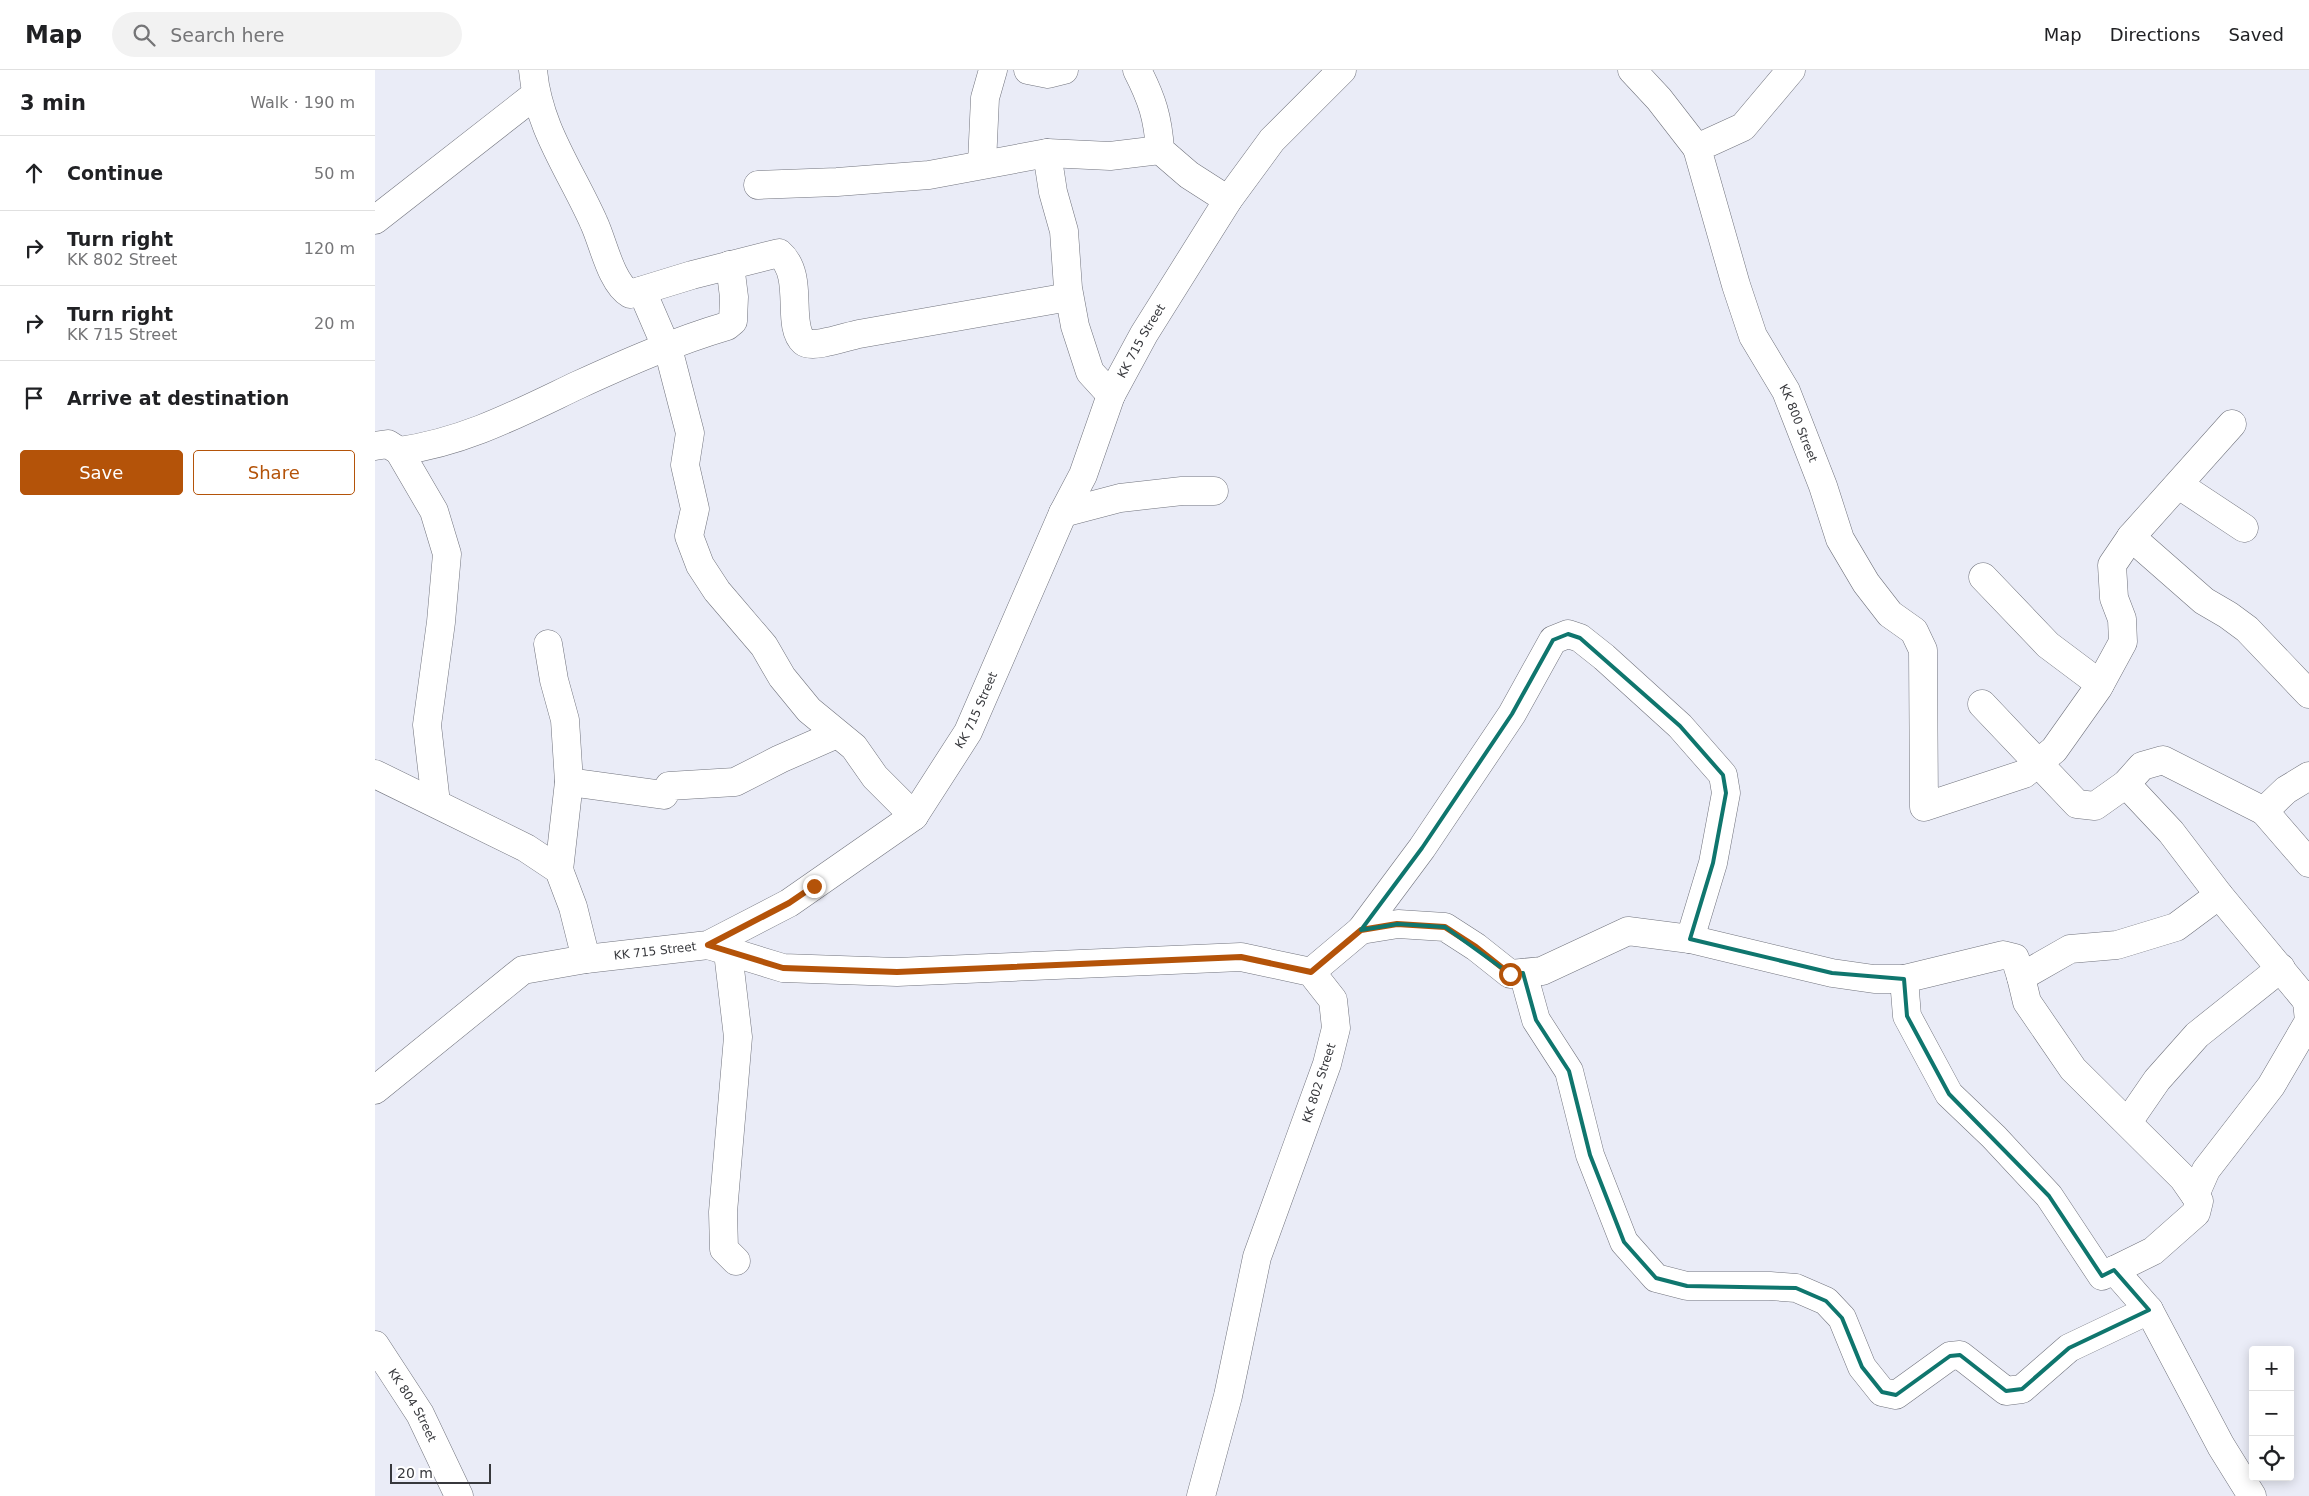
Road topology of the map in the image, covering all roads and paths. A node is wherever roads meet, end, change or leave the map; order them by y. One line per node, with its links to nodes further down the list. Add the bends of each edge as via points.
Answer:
1 (993, 70): 12 (street, via 985,98)
2 (1028, 70): 3 (street, via 1048,74)
3 (1064, 70)
4 (1137, 70): 10 (street, via 1149,92 1158,122)
5 (1342, 70): 14 (street, KK 715 Street, via 1272,140)
6 (1632, 70): 9 (street)
7 (1791, 70): 9 (street, via 1743,128)
8 (534, 83): 15 (street); 17 (street, via 559,158 594,222 619,285 630,294)
9 (1697, 148): 34 (street, KK 800 Street, via 1753,336 1786,391 1823,486 1839,539 1866,583 1890,614 1914,631 1923,650 1924,807 2024,774)
10 (1160, 150): 11 (street, via 1110,156); 14 (street, via 1189,176)
11 (1047, 153): 12 (street); 18 (street, via 1064,231)
12 (982, 163): 13 (street, via 929,175)
13 (758, 185)
14 (1229, 200): 20 (street, KK 715 Street, via 1144,334)
15 (375, 220)
16 (730, 265): 17 (street); 18 (street, via 779,253 785,259 794,282 799,335 804,343 812,345); 19 (street, via 733,321)
17 (640, 291): 19 (street)
18 (1069, 297): 20 (street, via 1090,372)
19 (667, 347): 22 (street, via 497,423 431,446); 33 (street, via 690,432 685,465 695,509 689,536 700,565 717,591 764,646 782,677 809,710)
20 (1111, 395): 25 (street, KK 715 Street, via 1083,476)
21 (2232, 424): 23 (street)
22 (387, 448): 39 (street, via 433,511 447,554 427,724)
23 (2179, 485): 26 (street); 27 (street)
24 (1214, 491): 25 (street, via 1120,498)
25 (1063, 513): 41 (street, KK 715 Street, via 969,732)
26 (2244, 528)
27 (2131, 537): 30 (street, via 2112,565 2114,598 2122,619 2123,642); 31 (street, via 2204,602 2247,629)
28 (1983, 577): 30 (street, via 2048,645)
29 (548, 644): 37 (street, via 565,720)
30 (2100, 684): 34 (street, via 2054,750)
31 (2309, 694)
32 (1982, 704): 34 (street)
33 (837, 734): 37 (street, via 735,782 669,786 664,795); 41 (street, via 854,748 875,777)
34 (2039, 762): 38 (street, via 2077,804 2095,806)
35 (375, 774): 39 (street)
36 (2309, 776): 40 (street, via 2286,790)
37 (569, 782): 43 (street)
38 (2126, 784): 40 (street, via 2142,766 2163,760); 44 (street, via 2171,832)
39 (435, 804): 43 (street, via 526,848)
40 (2264, 811): 42 (street)
41 (914, 816): 47 (street, KK 715 Street)
42 (2309, 863)
43 (559, 870): 48 (street, via 573,907)
44 (2219, 895): 49 (street); 52 (street, via 2176,927 2117,945 2070,948)
45 (1361, 930): 46 (street, via 1422,848 1512,714 1553,640 1568,634 1580,638 1680,726 1723,775 1727,793 1713,863); 50 (street); 51 (street, via 1397,924 1445,927 1510,974)
46 (1690, 939): 51 (street, via 1628,931 1542,971); 53 (street, via 1832,973)
47 (718, 948): 48 (street, KK 715 Street); 50 (street, via 783,968 897,972 1241,957); 58 (street, via 738,1037 723,1212 724,1249)
48 (586, 959): 55 (street, KK 715 Street, via 523,970)
49 (2281, 968): 54 (street); 56 (street, via 2197,1035 2157,1080)
50 (1311, 972): 63 (street, KK 802 Street, via 1333,1000 1337,1028 1257,1257 1228,1396)
51 (1523, 973): 60 (street, via 1536,1020 1569,1071 1590,1155 1624,1242 1656,1278 1687,1286 1796,1288 1826,1301 1842,1318 1862,1367 1882,1392 1895,1396 1950,1356 1960,1355 2006,1391 2023,1389 2069,1348)
52 (2021, 977): 53 (street, via 2015,958 2003,954); 56 (street, via 2027,1002 2073,1069)
53 (1904, 979): 59 (street, via 1907,1016 1949,1094 2049,1196 2102,1276)
54 (2308, 998): 57 (street, via 2309,1021 2271,1086 2206,1170)
55 (375, 1090)
56 (2127, 1122): 57 (street, via 2183,1178)
57 (2195, 1195): 59 (street, via 2199,1201 2196,1213 2153,1251)
58 (736, 1260)
59 (2114, 1270): 60 (street)
60 (2149, 1310): 64 (street, via 2221,1446)
61 (375, 1346): 62 (street, KK 804 Street, via 420,1414)
62 (459, 1496)
63 (1201, 1496)
64 (2252, 1496)

